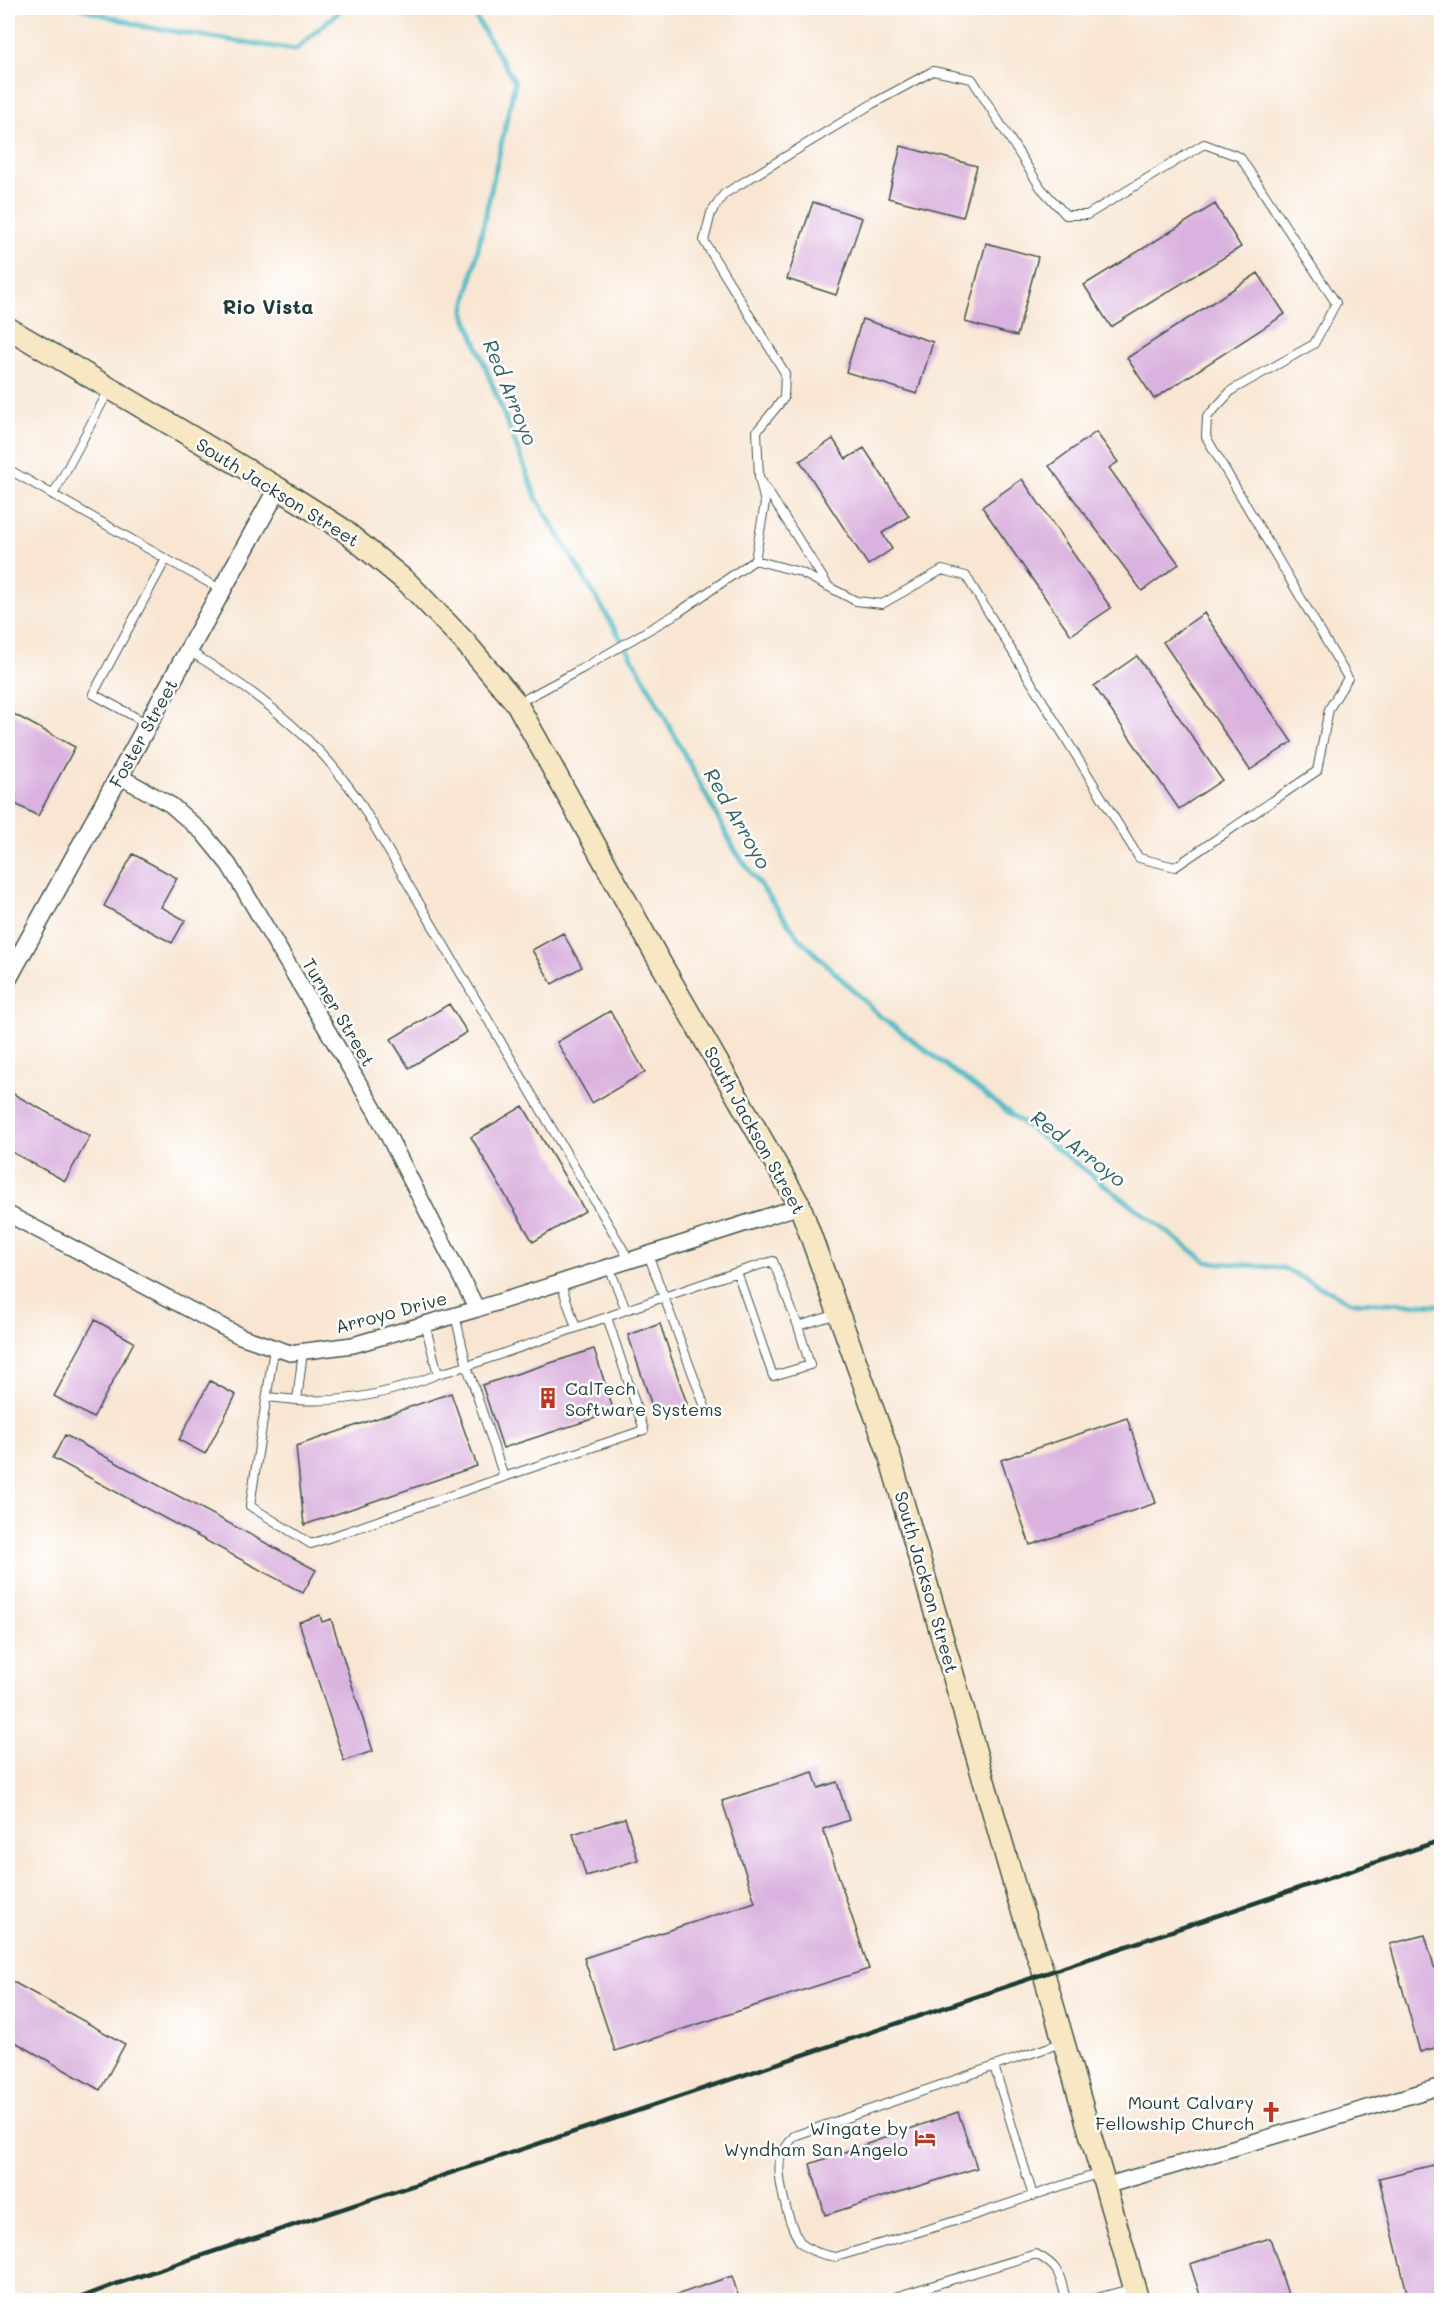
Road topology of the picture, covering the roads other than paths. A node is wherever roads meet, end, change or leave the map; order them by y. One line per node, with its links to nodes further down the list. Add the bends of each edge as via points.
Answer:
1 (8, 328): 2 (main road, South Jackson Street)
2 (110, 389): 5 (main road, South Jackson Street); 6 (lane)
3 (8, 469): 6 (lane)
4 (759, 477): 8 (lane, via 765,503); 9 (lane); 9 (lane, via 757,432 783,398 785,373 704,241 711,213 724,194 933,71 972,79 1041,188 1066,215 1087,214 1204,144 1240,157 1336,303 1314,344 1232,390 1207,417 1206,437 1348,678 1329,709 1317,771 1174,867 1139,858 966,576 942,570 882,604 856,601)
5 (278, 488): 10 (street, Foster Street); 12 (main road, South Jackson Street, via 341,528 408,583)
6 (53, 495): 7 (lane)
7 (166, 559): 10 (lane); 13 (lane, via 93,694)
8 (755, 560): 9 (lane, via 800,572); 12 (lane, via 676,614)
9 (829, 587)
10 (222, 590): 11 (street, Foster Street)
11 (189, 651): 13 (street, Foster Street); 19 (lane, via 237,680 278,713 322,753 358,799)
12 (517, 704): 16 (main road, South Jackson Street)
13 (148, 724): 14 (street, Foster Street)
14 (119, 776): 15 (street, Foster Street); 24 (street, Turner Street, via 171,805 203,833 229,865 376,1112)
15 (10, 968)
16 (800, 1206): 18 (street, Arroyo Drive); 26 (main road, South Jackson Street)
17 (8, 1214): 32 (street, Arroyo Drive, via 240,1336)
18 (648, 1254): 19 (street, Arroyo Drive); 23 (lane)
19 (630, 1261): 20 (street, Arroyo Drive)
20 (609, 1267): 22 (street, Arroyo Drive); 25 (lane)
21 (737, 1272): 23 (lane); 30 (lane, via 773,1261); 30 (lane, via 773,1376 810,1365)
22 (561, 1284): 24 (street, Arroyo Drive); 31 (lane)
23 (665, 1296): 25 (lane); 38 (lane)
24 (477, 1309): 27 (street, Arroyo Drive)
25 (626, 1310): 28 (lane)
26 (839, 1314): 30 (lane); 40 (main road, South Jackson Street, via 890,1454)
27 (455, 1315): 29 (street, Arroyo Drive); 34 (lane)
28 (607, 1317): 31 (lane); 39 (lane, via 644,1430)
29 (425, 1324): 33 (street, Arroyo Drive, via 352,1345); 35 (lane)
30 (798, 1326)
31 (576, 1329): 34 (lane)
32 (274, 1348): 33 (street, Arroyo Drive, via 290,1353); 36 (lane)
33 (303, 1351): 37 (lane)
34 (467, 1366): 35 (lane); 39 (lane)
35 (438, 1374): 37 (lane, via 371,1395)
36 (267, 1397): 37 (lane); 39 (lane, via 250,1506 311,1544)
37 (297, 1400)
38 (705, 1407)
39 (504, 1477)
40 (1063, 2042): 41 (lane); 43 (main road, South Jackson Street)
41 (994, 2066): 44 (lane); 44 (lane, via 794,2136 782,2154 779,2172 789,2216 800,2242 820,2255 836,2257)
42 (1442, 2085): 43 (street)
43 (1103, 2179): 44 (lane); 45 (main road, South Jackson Street)
44 (1033, 2196)
45 (1136, 2294): 48 (lane)
46 (885, 2301): 47 (lane, via 1036,2254 1058,2270)
47 (1066, 2301)
48 (1089, 2301)

